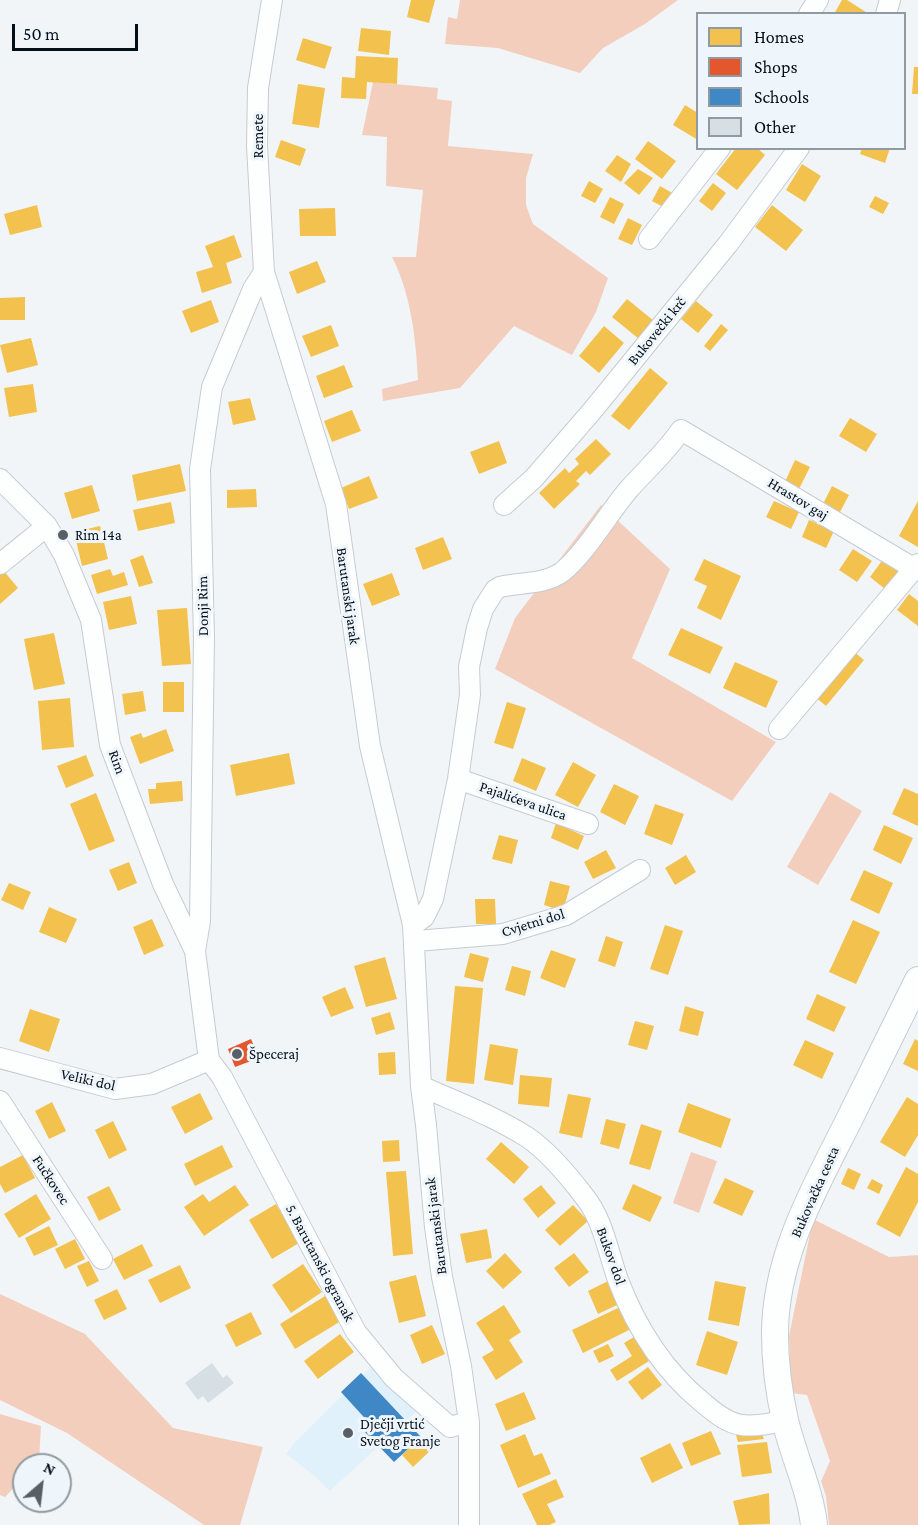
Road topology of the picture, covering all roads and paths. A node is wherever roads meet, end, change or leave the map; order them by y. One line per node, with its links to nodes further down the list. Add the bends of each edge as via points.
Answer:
1 (272, 0): 5 (street, Remete, via 258,88)
2 (718, 150): 4 (street)
3 (798, 150): 7 (street, Bukovečki krč, via 592,411 534,478)
4 (649, 238)
5 (264, 272): 15 (street, Barutanski jarak, via 336,504 370,746); 16 (street, Donji Rim, via 253,289 212,387 200,469 204,639 200,921)
6 (0, 479): 8 (street, Rim)
7 (504, 505)
8 (47, 526): 9 (street); 16 (street, Rim, via 64,555 91,620 110,745 163,884)
9 (0, 564)
10 (916, 567): 11 (street, Hrastov gaj); 12 (street, Hrastov gaj, via 681,429 561,572 537,582 500,587 489,598 477,628 469,667 470,694)
11 (779, 729)
12 (458, 779): 13 (street, Pajalićeva ulica); 15 (street, via 433,899)
13 (588, 824)
14 (640, 870): 15 (street, Cvjetni dol, via 566,915 503,934)
15 (414, 933): 20 (street, Barutanski jarak)
16 (195, 951): 19 (street, Rim)
17 (918, 980): 23 (main road, Bukovačka cesta, via 810,1196 786,1262 775,1334)
18 (0, 1058): 19 (street, Veliki dol, via 116,1089 152,1084)
19 (210, 1060): 24 (street, 5. Barutanski ogranak, via 356,1332 394,1378 450,1427)
20 (421, 1086): 23 (street, Bukov dol, via 489,1116 528,1138 551,1157 586,1198 648,1342 682,1386 724,1419 740,1425 765,1426); 24 (street, Barutanski jarak, via 442,1277)
21 (0, 1101): 22 (street, Fučkovec)
22 (102, 1259)
23 (785, 1420): 26 (main road, Bukovačka cesta)
24 (469, 1422): 25 (street, Barutanski jarak)
25 (469, 1525)
26 (813, 1525)

